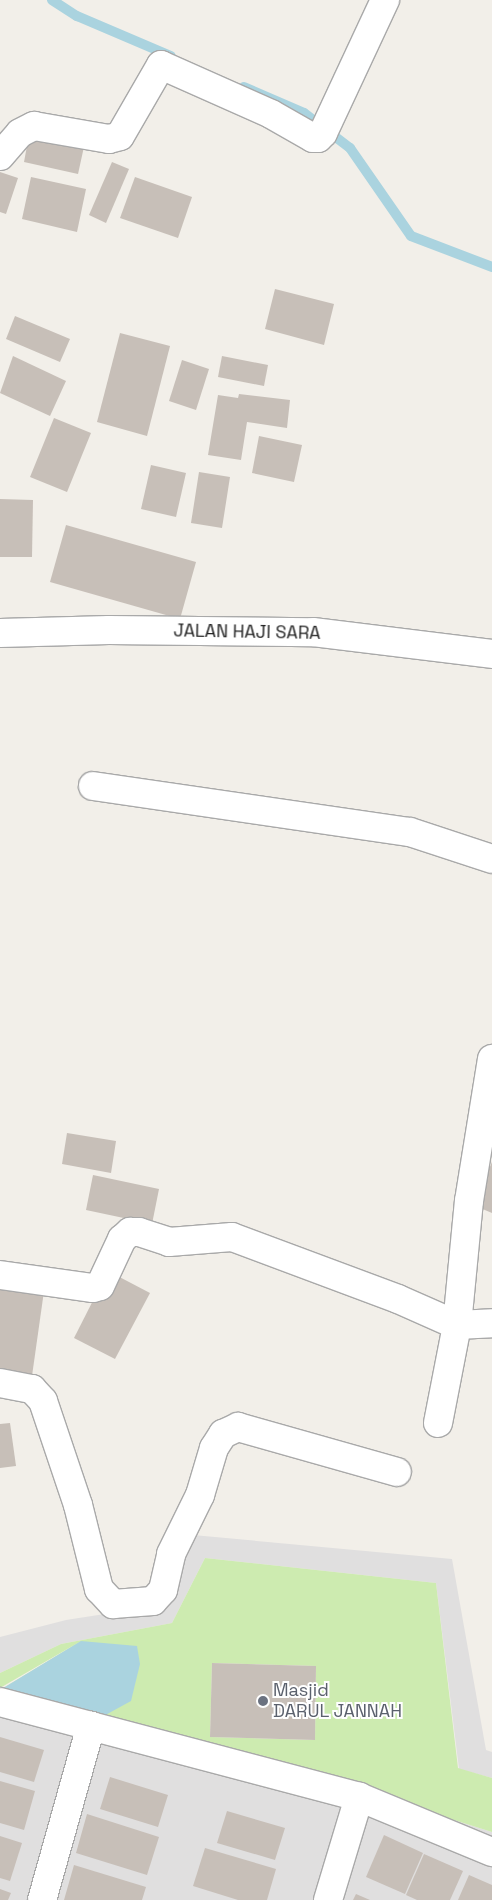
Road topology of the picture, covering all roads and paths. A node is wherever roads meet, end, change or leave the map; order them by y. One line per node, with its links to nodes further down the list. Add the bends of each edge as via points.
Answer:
1 (385, 0): 2 (street, via 326,126 313,138 271,114 161,65 120,136 109,139 34,126 20,133)
2 (0, 156)
3 (0, 633): 4 (street, JALAN HAJI SARA, via 109,630 313,632)
4 (492, 654)
5 (93, 786): 6 (street, via 410,832)
6 (492, 859)
7 (492, 1060): 10 (street, via 469,1202)
8 (0, 1275): 10 (street, via 93,1288 100,1286 122,1239 130,1232 169,1242 232,1237 398,1299)
9 (492, 1323): 10 (street)
10 (457, 1325): 12 (street)
11 (0, 1383): 13 (street, via 32,1389 43,1401 78,1505 99,1589 113,1604 153,1602 162,1590 172,1554 200,1495 214,1448 223,1434 238,1427)
12 (438, 1423)
13 (397, 1472)
14 (0, 1702): 15 (street)
15 (90, 1726): 16 (street); 18 (street)
16 (359, 1797): 17 (street); 19 (street)
17 (492, 1852)
18 (42, 1900)
19 (328, 1900)

